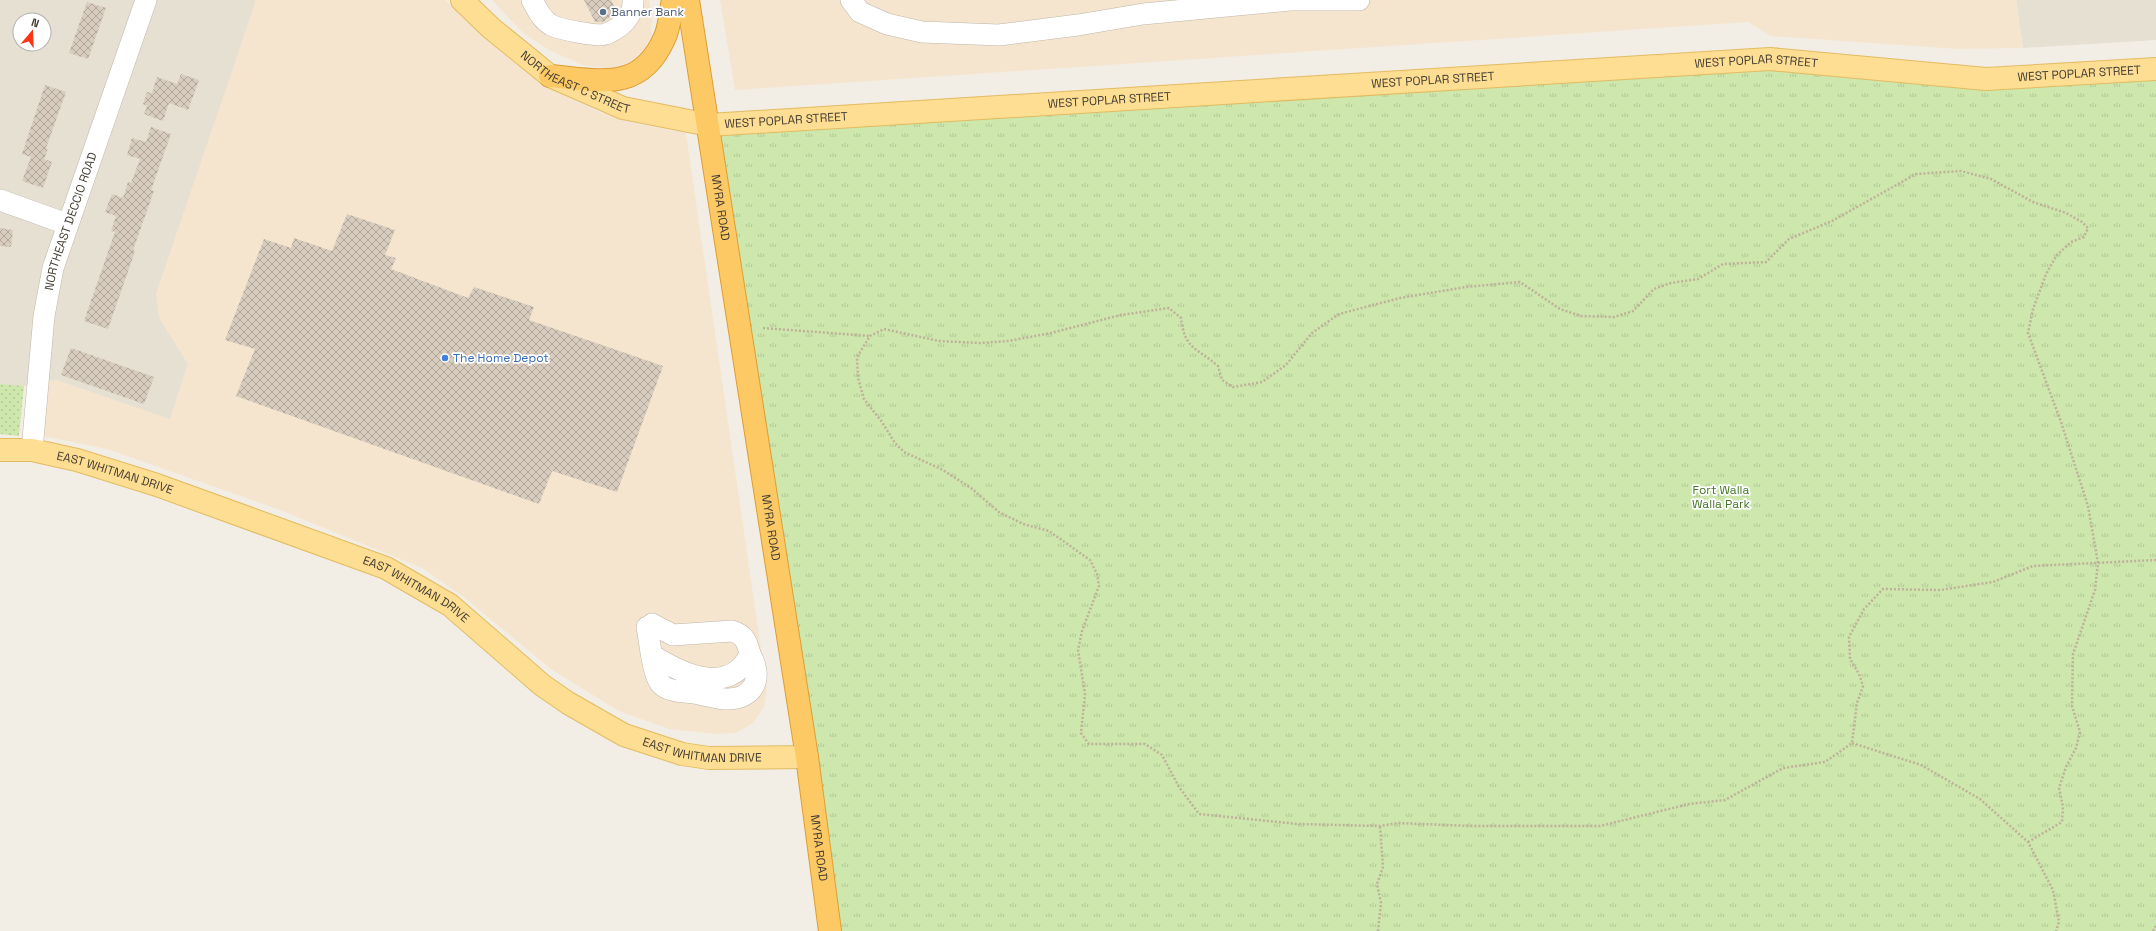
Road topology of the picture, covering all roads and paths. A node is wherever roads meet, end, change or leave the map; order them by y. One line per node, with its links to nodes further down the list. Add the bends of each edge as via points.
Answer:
1 (146, 0): 13 (street, NORTHEAST DECCIO ROAD)
2 (462, 0): 10 (main road, NORTHEAST C STREET, via 491,28)
3 (532, 0): 4 (street, via 539,14 551,25 568,30 604,34 627,20 632,12)
4 (633, 0)
5 (673, 0): 10 (highway, via 665,38 652,62 628,78 608,81)
6 (688, 0): 11 (highway, MYRA ROAD)
7 (851, 0): 8 (street, via 860,12 887,24 922,32 999,35 1158,12 1290,0)
8 (1358, 0)
9 (2156, 69): 11 (main road, WEST POPLAR STREET, via 1986,79 1770,59)
10 (550, 76): 11 (main road, NORTHEAST C STREET, via 623,108)
11 (709, 125): 22 (highway, MYRA ROAD)
12 (0, 200): 13 (street)
13 (67, 224): 17 (street, NORTHEAST DECCIO ROAD, via 44,316)
14 (763, 328): 15 (path)
15 (870, 336): 19 (path, via 884,329 939,341 980,343 1051,333 1121,315 1169,308 1180,318 1188,343 1218,366 1222,380 1232,387 1262,382 1286,365 1312,332 1340,314 1400,298 1466,287 1520,282 1560,309 1581,316 1614,317 1633,311 1654,289 1671,283 1698,279 1723,264 1766,262 1789,239 1832,221 1916,174 1961,171 1991,179 2033,202 2071,216 2088,228 2084,237 2071,242 2057,256 2050,268 2033,309 2028,333 2061,422 2088,506); 23 (path, via 857,357 858,378 864,399 895,444 904,452 943,470 971,488 999,512 1023,524 1049,531 1090,560 1097,574 1098,586 1078,650 1084,694 1081,733 1089,744 1146,744 1162,755 1179,787 1200,814 1298,824)
16 (0, 450): 17 (main road, EAST WHITMAN DRIVE)
17 (32, 450): 22 (main road, EAST WHITMAN DRIVE, via 77,460 157,485 386,568 450,605 542,685 624,736 682,754 709,758)
18 (2156, 560): 19 (path)
19 (2098, 563): 21 (path, via 2033,566 1993,582 1940,590 1883,589 1864,609 1849,637 1850,659 1863,686 1857,703); 24 (path, via 2095,590 2073,654 2072,706 2080,732 2059,788 2063,807 2062,822)
20 (652, 655): 20 (street, via 657,678 666,688 724,699 739,697 750,692 754,686 755,662 747,640 740,633 732,631 673,635 650,625)
21 (1852, 742): 23 (path, via 1825,762 1783,768 1726,800 1689,804 1600,826 1470,826 1398,822); 24 (path, via 1921,765 1980,799)
22 (807, 757): 26 (highway, MYRA ROAD)
23 (1380, 826): 27 (path, via 1383,867 1376,884 1381,903)
24 (2028, 842): 28 (path, via 2052,890 2060,922)
25 (2156, 926): 29 (path)
26 (830, 931)
27 (1378, 931)
28 (2056, 931)
29 (2153, 931)

